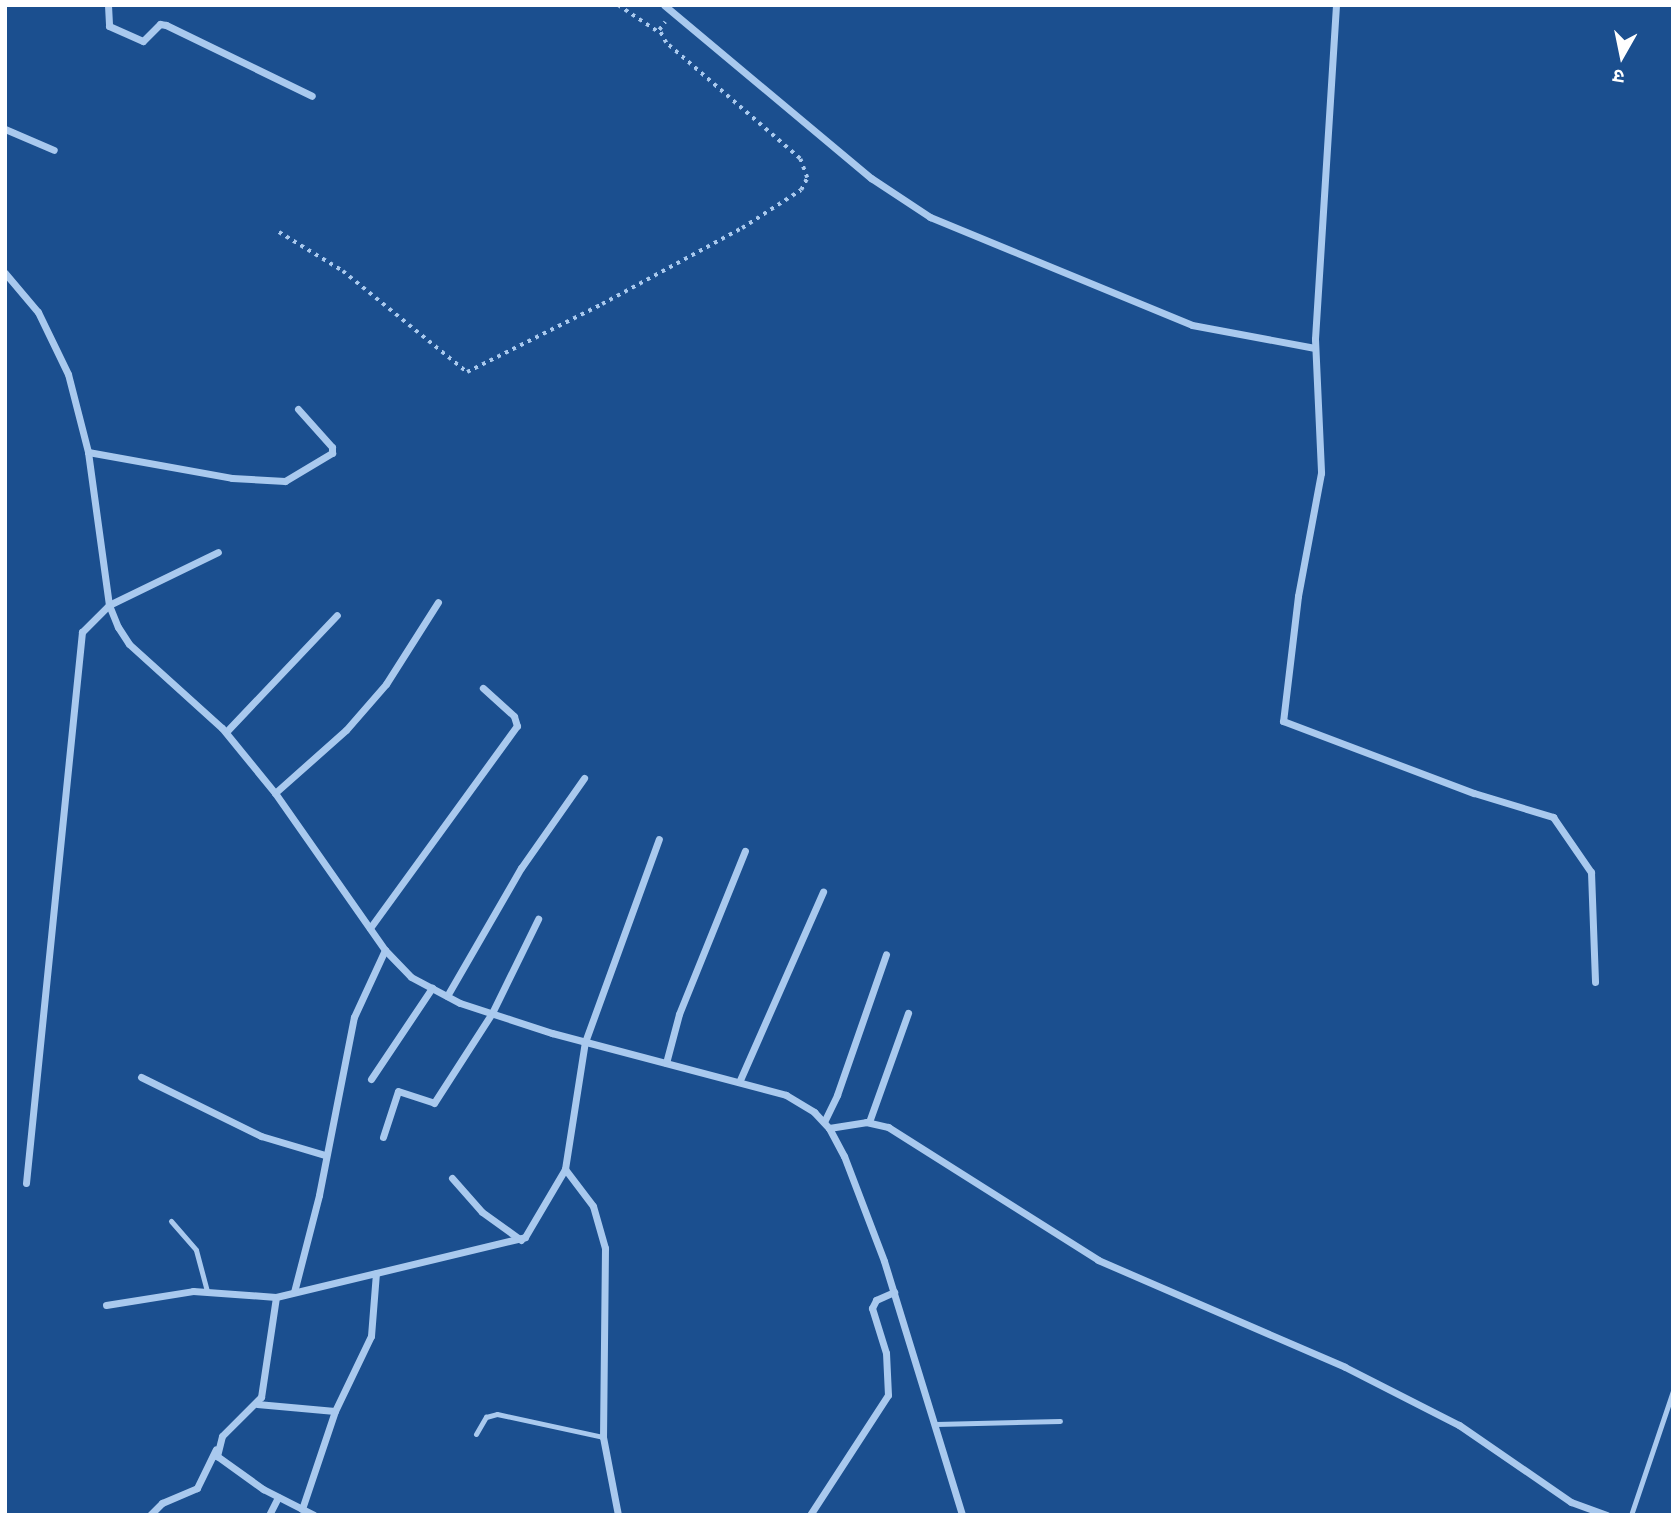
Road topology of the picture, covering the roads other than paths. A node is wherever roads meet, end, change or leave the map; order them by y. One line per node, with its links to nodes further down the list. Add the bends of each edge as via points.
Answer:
1 (108, 5): 4 (street, via 109,26 143,41 160,24 166,25)
2 (664, 5): 8 (street, via 871,178 930,217 1192,326)
3 (1336, 5): 8 (street)
4 (312, 96)
5 (5, 129): 6 (street)
6 (54, 150)
7 (5, 274): 10 (street, via 38,312 61,357)
8 (1315, 348): 26 (street, via 1321,473 1297,596 1283,721 1475,793 1553,817 1591,872)
9 (298, 409): 10 (street, via 332,447 332,453 285,481 232,478)
10 (88, 452): 13 (street)
11 (218, 552): 13 (street)
12 (438, 602): 18 (street, via 386,684 346,730)
13 (109, 605): 16 (street, via 129,644); 42 (street, via 88,622 81,638)
14 (338, 615): 16 (street)
15 (483, 688): 23 (street, via 514,716 517,726)
16 (226, 732): 18 (street)
17 (584, 778): 28 (street, via 521,869)
18 (275, 793): 23 (street)
19 (659, 839): 31 (street)
20 (745, 851): 32 (street, via 679,1014)
21 (823, 892): 35 (street)
22 (538, 919): 29 (street)
23 (370, 928): 24 (street)
24 (385, 950): 27 (street, via 411,977); 39 (street, via 354,1017)
25 (886, 954): 37 (street)
26 (1595, 982)
27 (432, 988): 28 (street); 34 (street)
28 (447, 996): 29 (street)
29 (492, 1013): 31 (street); 38 (street, via 433,1105 398,1091)
30 (908, 1013): 36 (street)
31 (585, 1042): 32 (street); 40 (street)
32 (666, 1063): 35 (street)
33 (141, 1077): 39 (street, via 240,1127)
34 (371, 1079)
35 (740, 1080): 37 (street, via 801,1102)
36 (869, 1122): 37 (street); 67 (street, via 900,1134 1098,1260 1459,1425 1572,1502)
37 (826, 1125): 48 (street, via 844,1156)
38 (383, 1137)
39 (325, 1155): 47 (street)
40 (565, 1169): 44 (street); 57 (street, via 593,1206 605,1248)
41 (452, 1178): 44 (street, via 482,1212)
42 (26, 1183)
43 (171, 1221): 46 (lane, via 196,1250)
44 (521, 1240): 45 (street)
45 (376, 1273): 47 (street); 53 (street, via 371,1336)
46 (207, 1291): 49 (street); 50 (street)
47 (294, 1292): 49 (street)
48 (894, 1292): 55 (street); 65 (street, via 876,1300 872,1308 886,1353 888,1395)
49 (276, 1297): 52 (street)
50 (106, 1306)
51 (1673, 1391): 68 (lane)
52 (257, 1404): 53 (street); 58 (street, via 229,1427)
53 (335, 1411): 60 (street)
54 (1060, 1421): 55 (lane)
55 (936, 1424): 66 (street)
56 (476, 1434): 57 (lane, via 486,1417 497,1413)
57 (603, 1437): 64 (street)
58 (216, 1449): 59 (street, via 220,1462); 61 (street, via 197,1488 162,1503)
59 (278, 1497): 60 (street); 62 (street)
60 (302, 1508): 63 (street)
61 (149, 1515)
62 (269, 1515)
63 (314, 1515)
64 (618, 1515)
65 (810, 1515)
66 (962, 1515)
67 (1607, 1515)
68 (1631, 1515)

